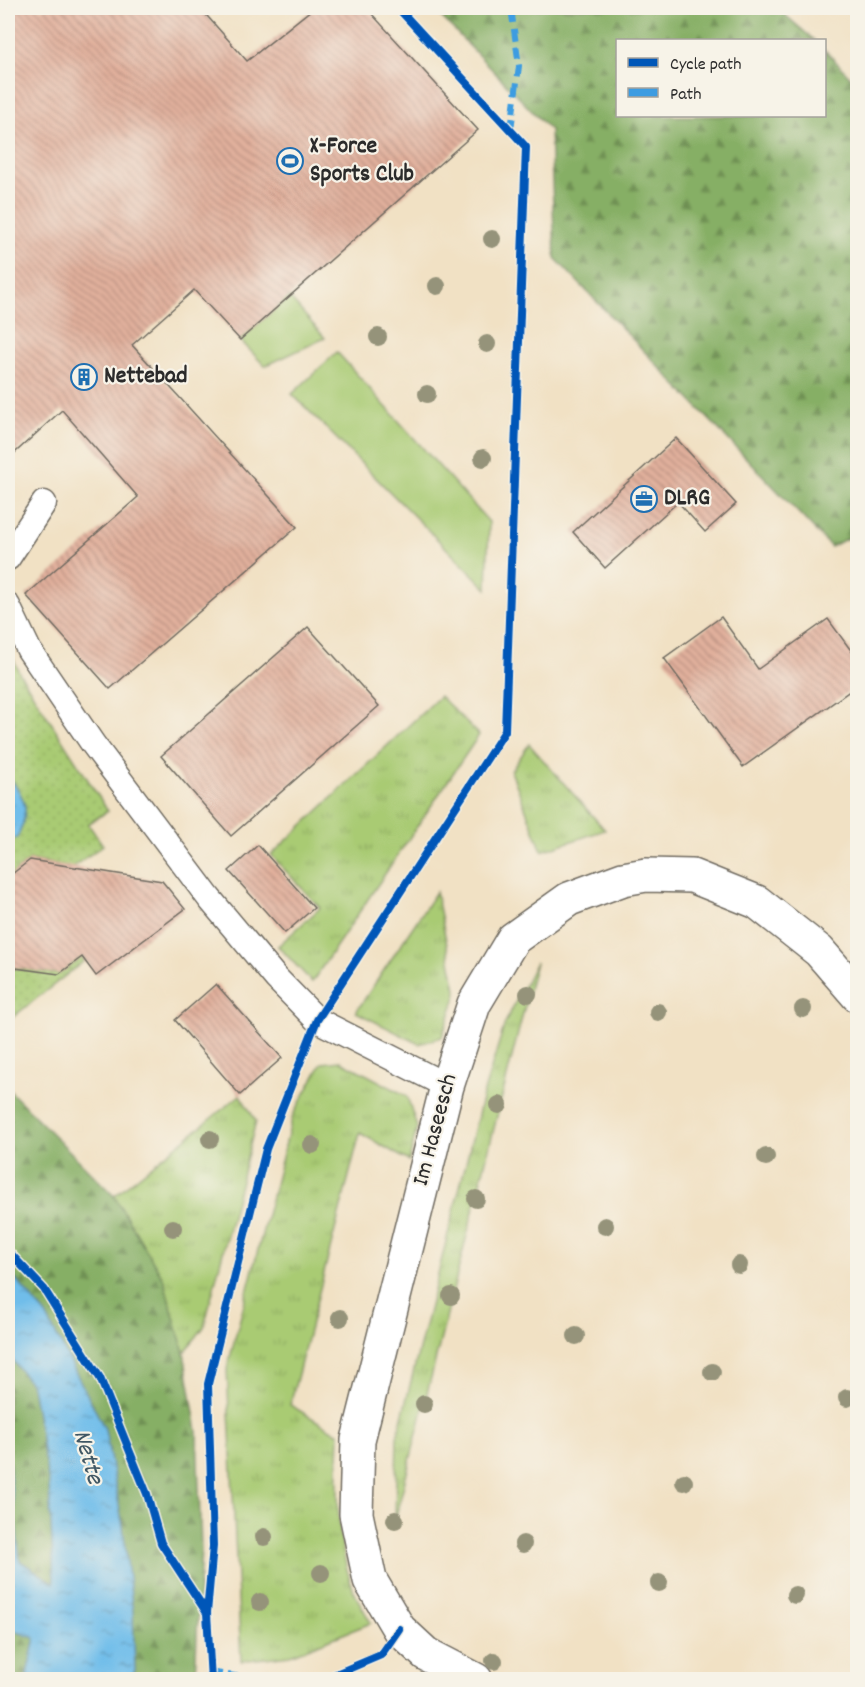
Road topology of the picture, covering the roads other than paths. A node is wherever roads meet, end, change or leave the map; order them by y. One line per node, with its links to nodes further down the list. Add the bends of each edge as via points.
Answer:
1 (44, 503): 2 (lane)
2 (8, 558)
3 (8, 606): 5 (lane, via 29,650 93,744 209,898 276,978 317,1020)
4 (858, 996): 5 (street, Im Haseesch, via 819,951 757,902 692,876 623,879 569,899 513,939 474,1004)
5 (447, 1086): 6 (street, Im Haseesch, via 358,1440 356,1514 370,1580 399,1629 426,1654)
6 (476, 1680)

